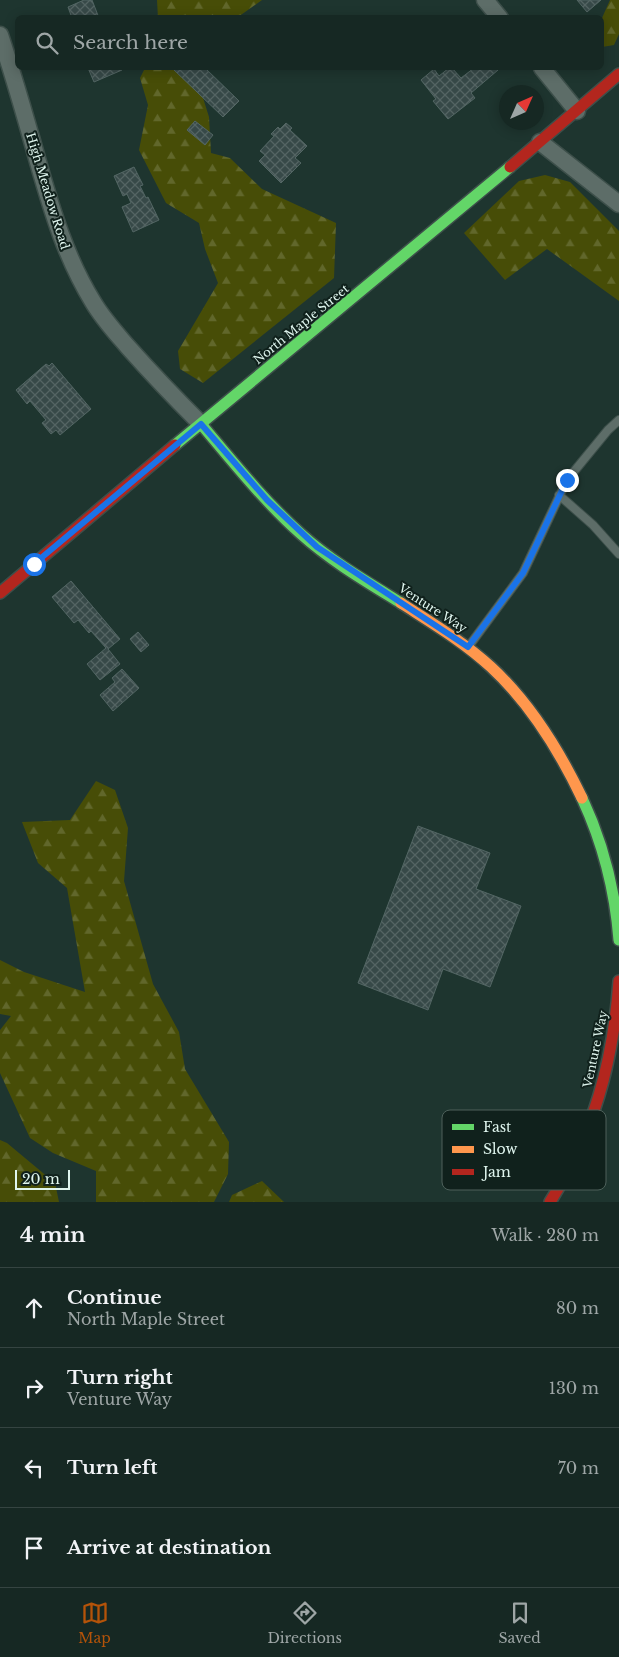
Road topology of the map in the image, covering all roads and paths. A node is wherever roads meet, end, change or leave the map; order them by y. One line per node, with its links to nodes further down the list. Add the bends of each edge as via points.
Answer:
1 (485, 0): 2 (street)
2 (498, 15)
3 (0, 35): 10 (street, High Meadow Road, via 54,218 76,272 108,324)
4 (544, 70): 6 (street)
5 (619, 74): 6 (street, North Maple Street)
6 (576, 111): 7 (street, North Maple Street)
7 (540, 142): 8 (street); 10 (street, North Maple Street)
8 (619, 204)
9 (619, 420): 11 (lane, via 567,480)
10 (201, 424): 13 (street, North Maple Street); 14 (street, Venture Way, via 267,500 317,547)
11 (559, 495): 12 (lane); 14 (lane, via 523,573)
12 (619, 554)
13 (0, 593)
14 (468, 647): 15 (street, Venture Way, via 520,698 572,777 608,869)
15 (619, 940)
16 (619, 981): 17 (street, Venture Way, via 612,1046)
17 (596, 1110)
18 (557, 1190): 19 (street, Venture Way)
19 (550, 1202)

